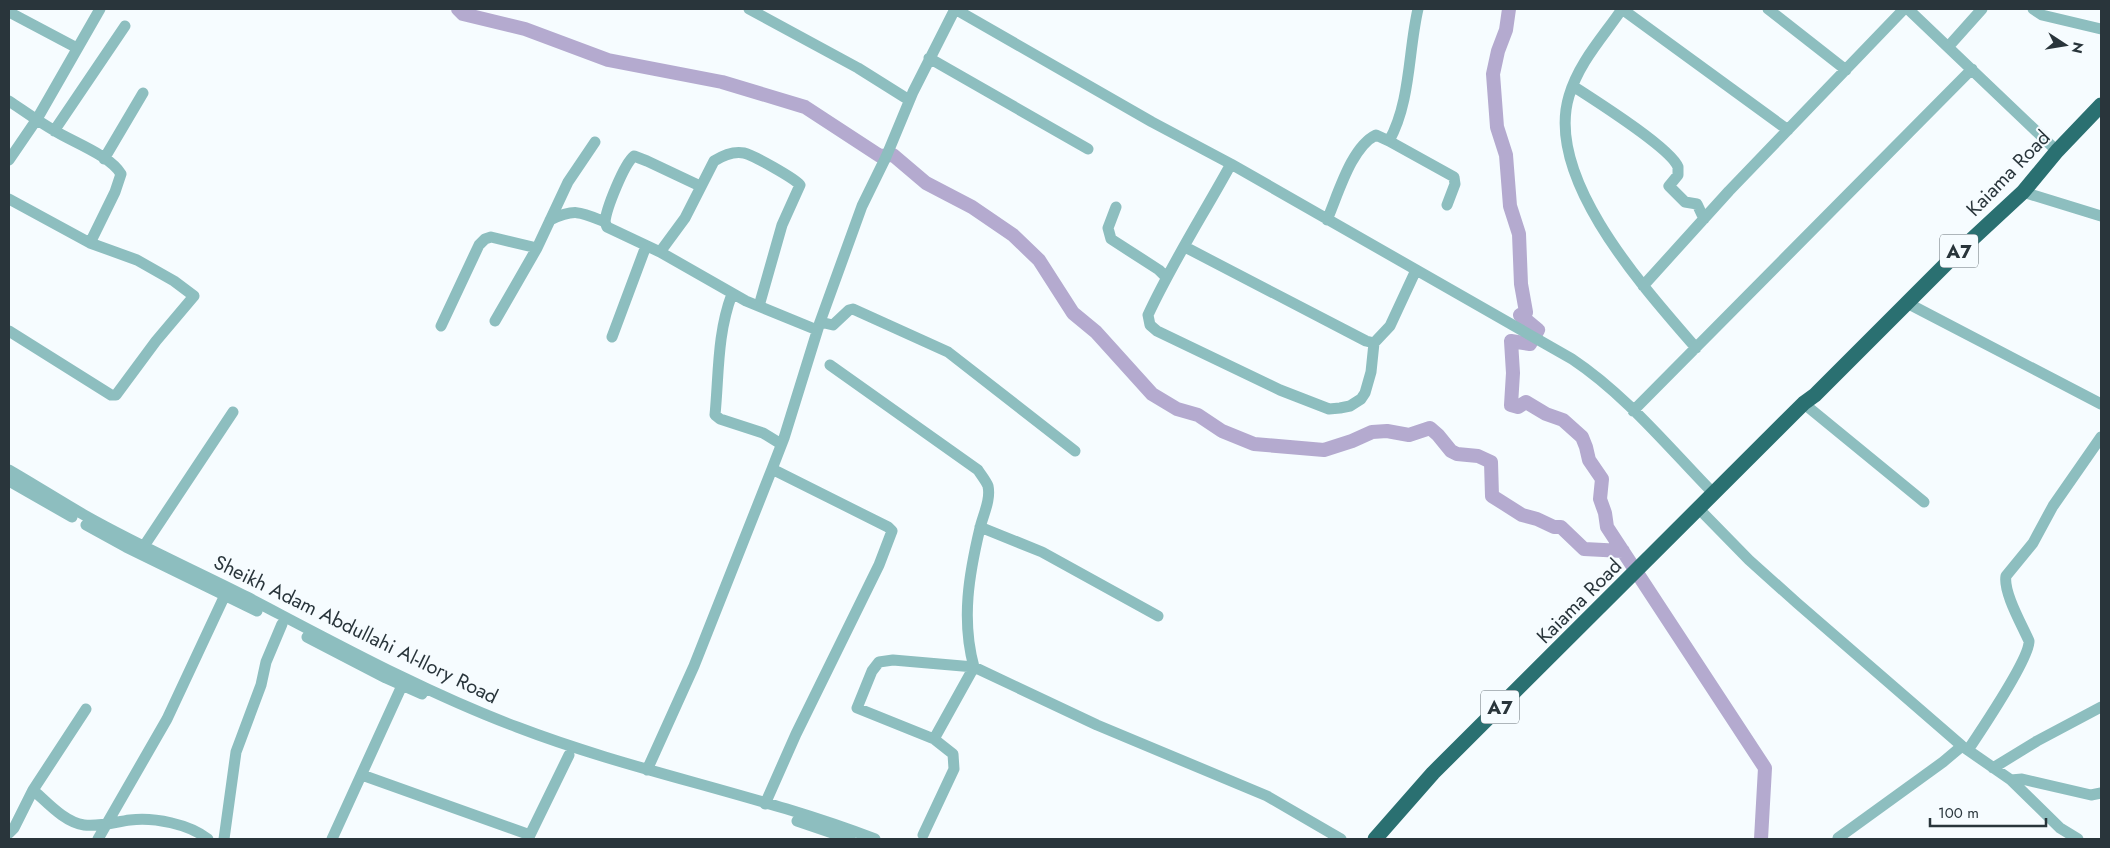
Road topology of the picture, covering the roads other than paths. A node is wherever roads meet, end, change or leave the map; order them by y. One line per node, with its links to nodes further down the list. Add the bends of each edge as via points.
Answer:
1 (100, 9): 14 (street)
2 (749, 9): 20 (street, via 858,68)
3 (955, 9): 15 (street); 32 (street)
4 (1418, 9): 26 (street, via 1401,112)
5 (1768, 9): 17 (street)
6 (1904, 9): 17 (street)
7 (1908, 9): 13 (street)
8 (1982, 9): 13 (street)
9 (2033, 9): 12 (street, via 2042,15)
10 (9, 12): 14 (street)
11 (125, 26): 25 (street)
12 (2101, 29)
13 (1948, 47): 16 (street)
14 (77, 48): 23 (street)
15 (929, 58): 20 (street); 28 (street)
16 (1972, 69): 29 (street); 60 (street)
17 (1846, 70): 24 (street)
18 (1574, 86): 24 (street, via 1595,44 1622,9); 39 (street, via 1641,131 1673,160 1678,167 1678,175 1669,186 1685,202 1697,204); 50 (street, via 1565,113 1566,144 1574,172 1614,248)
19 (143, 93): 30 (street)
20 (909, 100): 56 (street, via 862,206)
21 (9, 101): 23 (street)
22 (2101, 106): 29 (highway, Kaiama Road / A7)
23 (36, 119): 25 (street); 31 (street)
24 (1788, 130): 39 (street)
25 (54, 131): 30 (street)
26 (1389, 141): 36 (street, via 1452,175 1455,182); 41 (street, via 1376,135 1363,145)
27 (594, 142): 40 (street, via 568,182)
28 (1088, 149)
29 (2057, 150): 34 (highway, Kaiama Road / A7)
30 (104, 159): 43 (street, via 122,174)
31 (9, 160)
32 (1231, 164): 41 (street); 45 (street)
33 (700, 186): 42 (street, via 634,156 610,200); 47 (street, via 685,218); 53 (street, via 714,161 743,152 800,185 782,224)
34 (2023, 192): 38 (street); 52 (highway, Kaiama Road / A7)
35 (9, 200): 43 (street)
36 (1447, 205)
37 (1116, 207): 49 (street, via 1108,228 1111,240)
38 (2101, 216)
39 (1704, 219): 50 (street)
40 (550, 220): 42 (street, via 567,212 580,212); 46 (street)
41 (1327, 220): 48 (street)
42 (606, 222): 44 (street, via 607,227)
43 (90, 243): 57 (street, via 137,260 194,296 117,394 112,395)
44 (646, 246): 47 (street); 58 (street)
45 (1185, 247): 49 (street); 59 (street)
46 (537, 248): 54 (street); 55 (street, via 491,237 485,239 479,245)
47 (660, 252): 51 (street)
48 (1416, 270): 59 (street, via 1390,326); 64 (street, via 1590,371)
49 (1166, 277): 59 (street, via 1148,315 1150,325 1157,331 1280,390 1329,409 1350,406 1361,399 1371,372)
50 (1643, 286): 60 (street)
51 (732, 294): 53 (street); 67 (street, via 721,334 715,415 763,433)
52 (1908, 304): 62 (highway, Kaiama Road / A7); 63 (street)
53 (759, 306): 56 (street)
54 (495, 321)
55 (441, 326)
56 (818, 326): 67 (street); 68 (street, via 833,325 854,309 948,352)
57 (9, 331)
58 (612, 337)
59 (1374, 343)
60 (1696, 348): 64 (street)
61 (830, 365): 75 (street, via 978,470 988,485)
62 (1812, 401): 72 (highway, Kaiama Road / A7, via 1804,402); 73 (street); 74 (highway, Kaiama Road / A7)
63 (2101, 404)
64 (1633, 411): 72 (street)
65 (233, 412): 76 (street)
66 (2101, 437): 86 (street, via 2053,506 2033,543 2006,576 2013,606 2029,646 2007,687)
67 (781, 444): 69 (street)
68 (1075, 451)
69 (772, 469): 89 (street, via 694,666); 94 (street, via 892,531 879,565)
70 (9, 470): 76 (street, Sheikh Adam Abdullahi Al-Ilory Road)
71 (9, 480): 78 (street, Sheikh Adam Abdullahi Al-Ilory Road, via 126,547)
72 (1714, 494): 77 (highway, Kaiama Road / A7)
73 (1924, 502)
74 (1703, 513): 77 (highway, Kaiama Road / A7); 86 (street, via 1797,604)
75 (980, 527): 79 (street, via 1042,552); 81 (street, via 966,610 968,643)
76 (144, 546): 82 (street, Sheikh Adam Abdullahi Al-Ilory Road, via 228,587)
77 (1635, 577): 107 (highway, Kaiama Road / A7, via 1433,773); 108 (highway, Kaiama Road / A7, via 1438,778)
78 (225, 595): 80 (street, Sheikh Adam Abdullahi Al-Ilory Road); 95 (street, via 167,719)
79 (1158, 616)
80 (282, 624): 82 (street, Sheikh Adam Abdullahi Al-Ilory Road); 102 (street, via 236,752)
81 (974, 668): 85 (street); 85 (street, via 893,660 879,662 872,671 858,708); 106 (street, via 1097,725 1267,796)
82 (403, 682): 87 (street, Sheikh Adam Abdullahi Al-Ilory Road); 89 (street, Sheikh Adam Abdullahi Al-Ilory Road, via 574,748); 90 (street)
83 (2101, 707): 88 (street)
84 (86, 709): 92 (street)
85 (934, 740): 97 (street, via 953,754 954,769)
86 (1965, 748): 88 (street); 99 (street)
87 (569, 755): 98 (street); 104 (street, Sheikh Adam Abdullahi Al-Ilory Road, via 763,810)
88 (1993, 768): 91 (street)
89 (647, 770): 94 (street, Sheikh Adam Abdullahi Al-Ilory Road)
90 (362, 775): 98 (street); 103 (street)
91 (2010, 780): 93 (street, via 2022,779 2091,796); 109 (street, via 2060,828)
92 (32, 790): 95 (street, via 68,819 83,825); 96 (street)
93 (2101, 792)
94 (765, 804): 105 (street, Sheikh Adam Abdullahi Al-Ilory Road)
95 (108, 824): 100 (street); 101 (street, via 156,821 202,834)
96 (9, 834)
97 (923, 835)
98 (529, 837)
99 (1838, 838)
100 (98, 839)
101 (208, 839)
102 (224, 839)
103 (332, 839)
104 (850, 839)
105 (875, 839)
106 (1341, 839)
107 (1375, 839)
108 (1384, 839)
109 (2078, 839)

